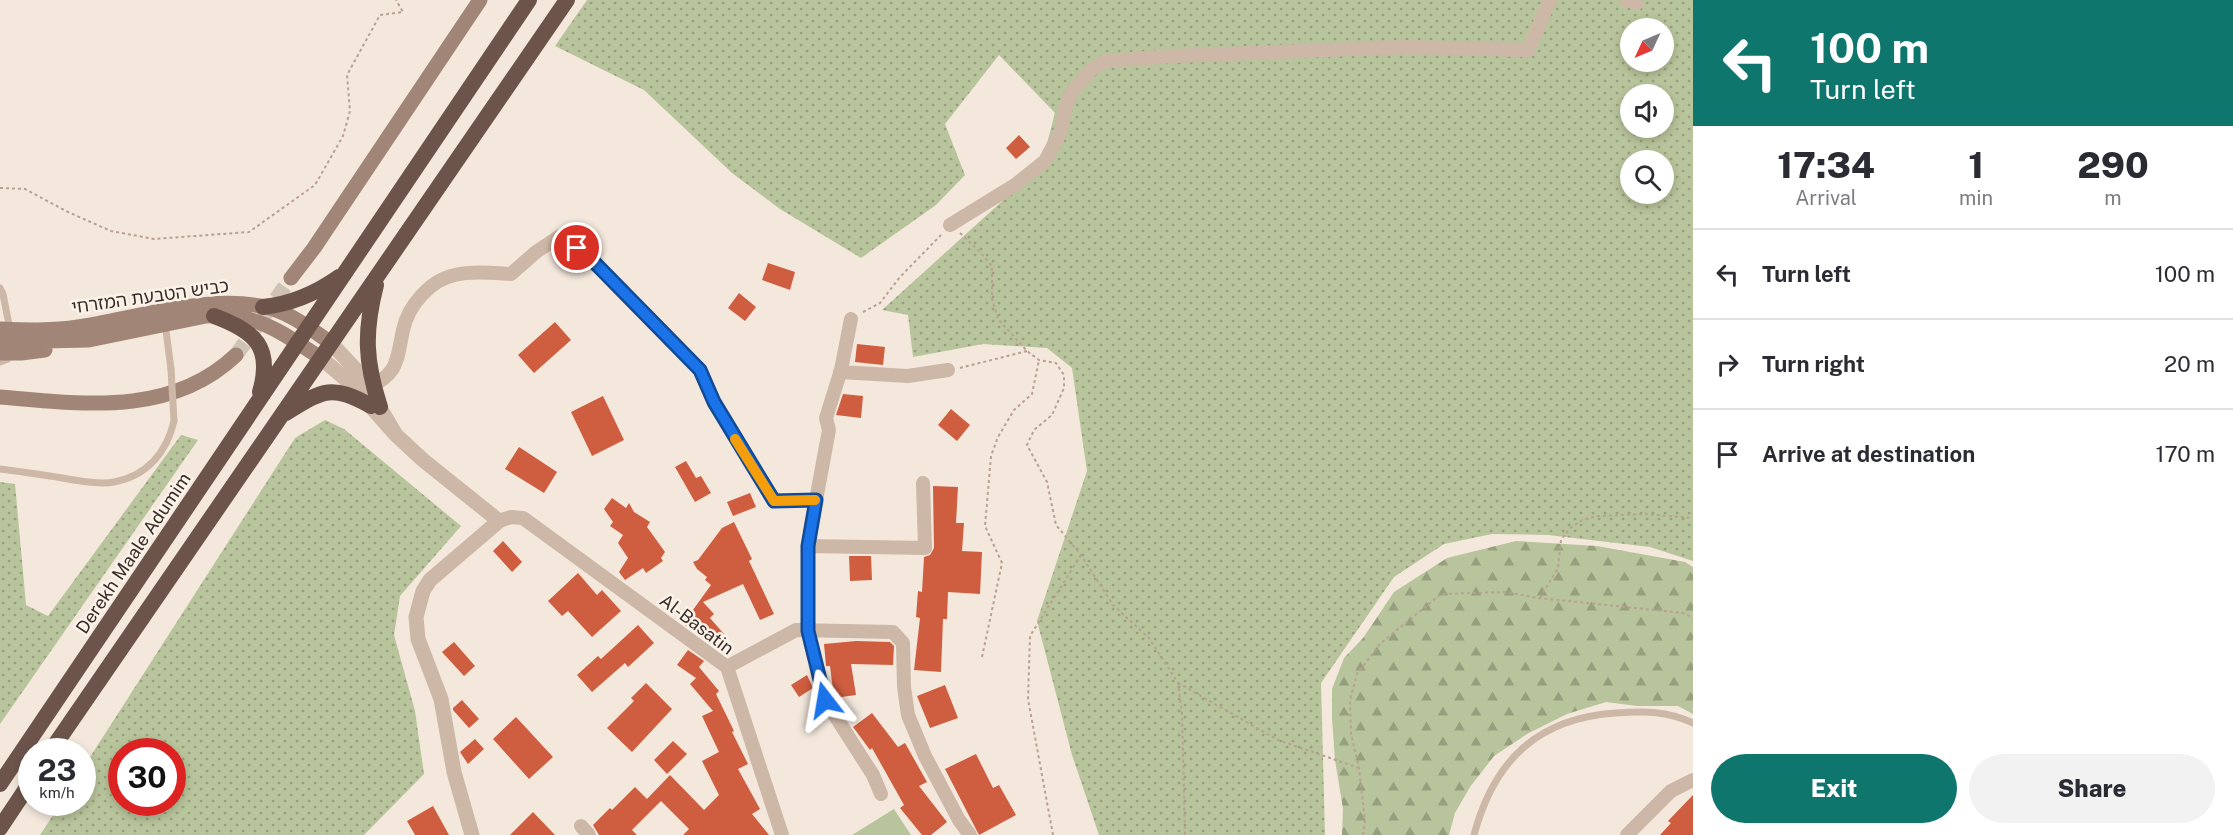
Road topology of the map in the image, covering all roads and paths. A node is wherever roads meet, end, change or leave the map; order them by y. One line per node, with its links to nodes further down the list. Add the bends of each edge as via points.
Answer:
1 (396, 0): 6 (path, via 403,12 380,15 347,75 350,111 344,136 315,185 249,232 154,239 111,231 25,189)
2 (480, 0): 10 (main road)
3 (529, 0): 8 (highway, Derekh Maale Adumim)
4 (567, 0): 9 (highway)
5 (1550, 0): 7 (street, via 1528,50 1406,47 1106,61 1092,69 1072,92 1060,133 1045,161)
6 (0, 188)
7 (951, 225): 15 (path, via 879,303); 20 (path, via 992,266 992,299 998,319)
8 (347, 272): 12 (highway, via 308,297); 16 (highway, Derekh Maale Adumim)
9 (378, 275): 18 (highway); 26 (highway, via 370,308)
10 (291, 278)
11 (0, 288): 19 (lane)
12 (263, 307): 14 (main road, כביש הטבעת המזרחי, via 224,302); 16 (main road, כביש הטבעת המזרחי, via 280,311)
13 (214, 316): 14 (main road, כביש הטבעת המזרחי); 17 (main road, כביש הטבעת המזרחי, via 265,323); 28 (highway, via 245,329 263,352 264,372)
14 (164, 318): 19 (main road, כביש הטבעת המזרחי, via 59,329); 19 (main road, כביש הטבעת המזרחי, via 42,351); 31 (lane, bridge, via 174,420 170,438 144,470 112,483)
15 (851, 318): 25 (street)
16 (308, 327): 17 (highway, Derekh Maale Adumim); 18 (main road, כביש הטבעת המזרחי)
17 (291, 339): 22 (main road, כביש הטבעת המזרחי); 28 (highway, Derekh Maale Adumim)
18 (331, 343): 22 (highway); 26 (street, via 350,361)
19 (5, 345)
20 (1027, 351): 23 (path); 24 (path)
21 (236, 355): 27 (main road, via 198,383 152,398 101,404)
22 (321, 358): 26 (street); 30 (highway)
23 (1039, 360): 37 (path, via 1056,363 1064,375 1064,388 1052,415 1034,430 1027,445 1047,482 1056,525); 41 (path, via 1032,394 1014,410 992,456 985,526 1002,564)
24 (948, 370): 25 (street, via 908,376)
25 (840, 372): 33 (street, via 826,418 829,430)
26 (363, 390): 29 (highway); 29 (highway); 30 (highway, via 313,396); 33 (street, via 391,372 407,318 416,301 432,286 452,275 511,274 560,236 593,261 700,370 714,402 774,501)
27 (0, 397)
28 (258, 400): 48 (highway, Derekh Maale Adumim)
29 (376, 407): 35 (street, via 396,435)
30 (280, 416): 45 (highway)
31 (0, 468)
32 (923, 483): 36 (street, via 925,548)
33 (816, 500): 36 (street)
34 (1693, 518): 38 (path, via 1645,514 1582,520 1561,540 1558,568)
35 (499, 521): 42 (street, Al-Basatin, via 523,518); 52 (street, via 430,580 416,617 418,639 441,699 454,772)
36 (808, 546): 40 (street)
37 (1081, 555): 43 (path, via 1113,605 1149,638); 55 (path, via 1030,636 1028,699)
38 (1539, 598): 39 (path); 46 (path, via 1504,592 1441,594 1380,644 1357,674 1350,700 1350,734)
39 (1693, 618)
40 (808, 631): 42 (street, via 796,630); 49 (street, via 825,700 873,775); 54 (street, via 892,632 903,643 908,715 925,756)
41 (982, 657)
42 (727, 667): 53 (street, Al-Basatin)
43 (1178, 683): 46 (path, via 1278,740); 56 (path)
44 (1693, 723): 58 (lane, via 1674,715 1640,711 1574,719 1546,730 1517,753 1496,779)
45 (60, 738)
46 (1359, 768): 57 (path, via 1365,821)
47 (1693, 780): 59 (street, via 1671,791)
48 (0, 784)
49 (881, 795)
50 (18, 801): 51 (highway)
51 (0, 828)
52 (472, 835)
53 (782, 835)
54 (969, 835)
55 (1053, 835)
56 (1185, 835)
57 (1362, 835)
58 (1474, 835)
59 (1627, 835)

